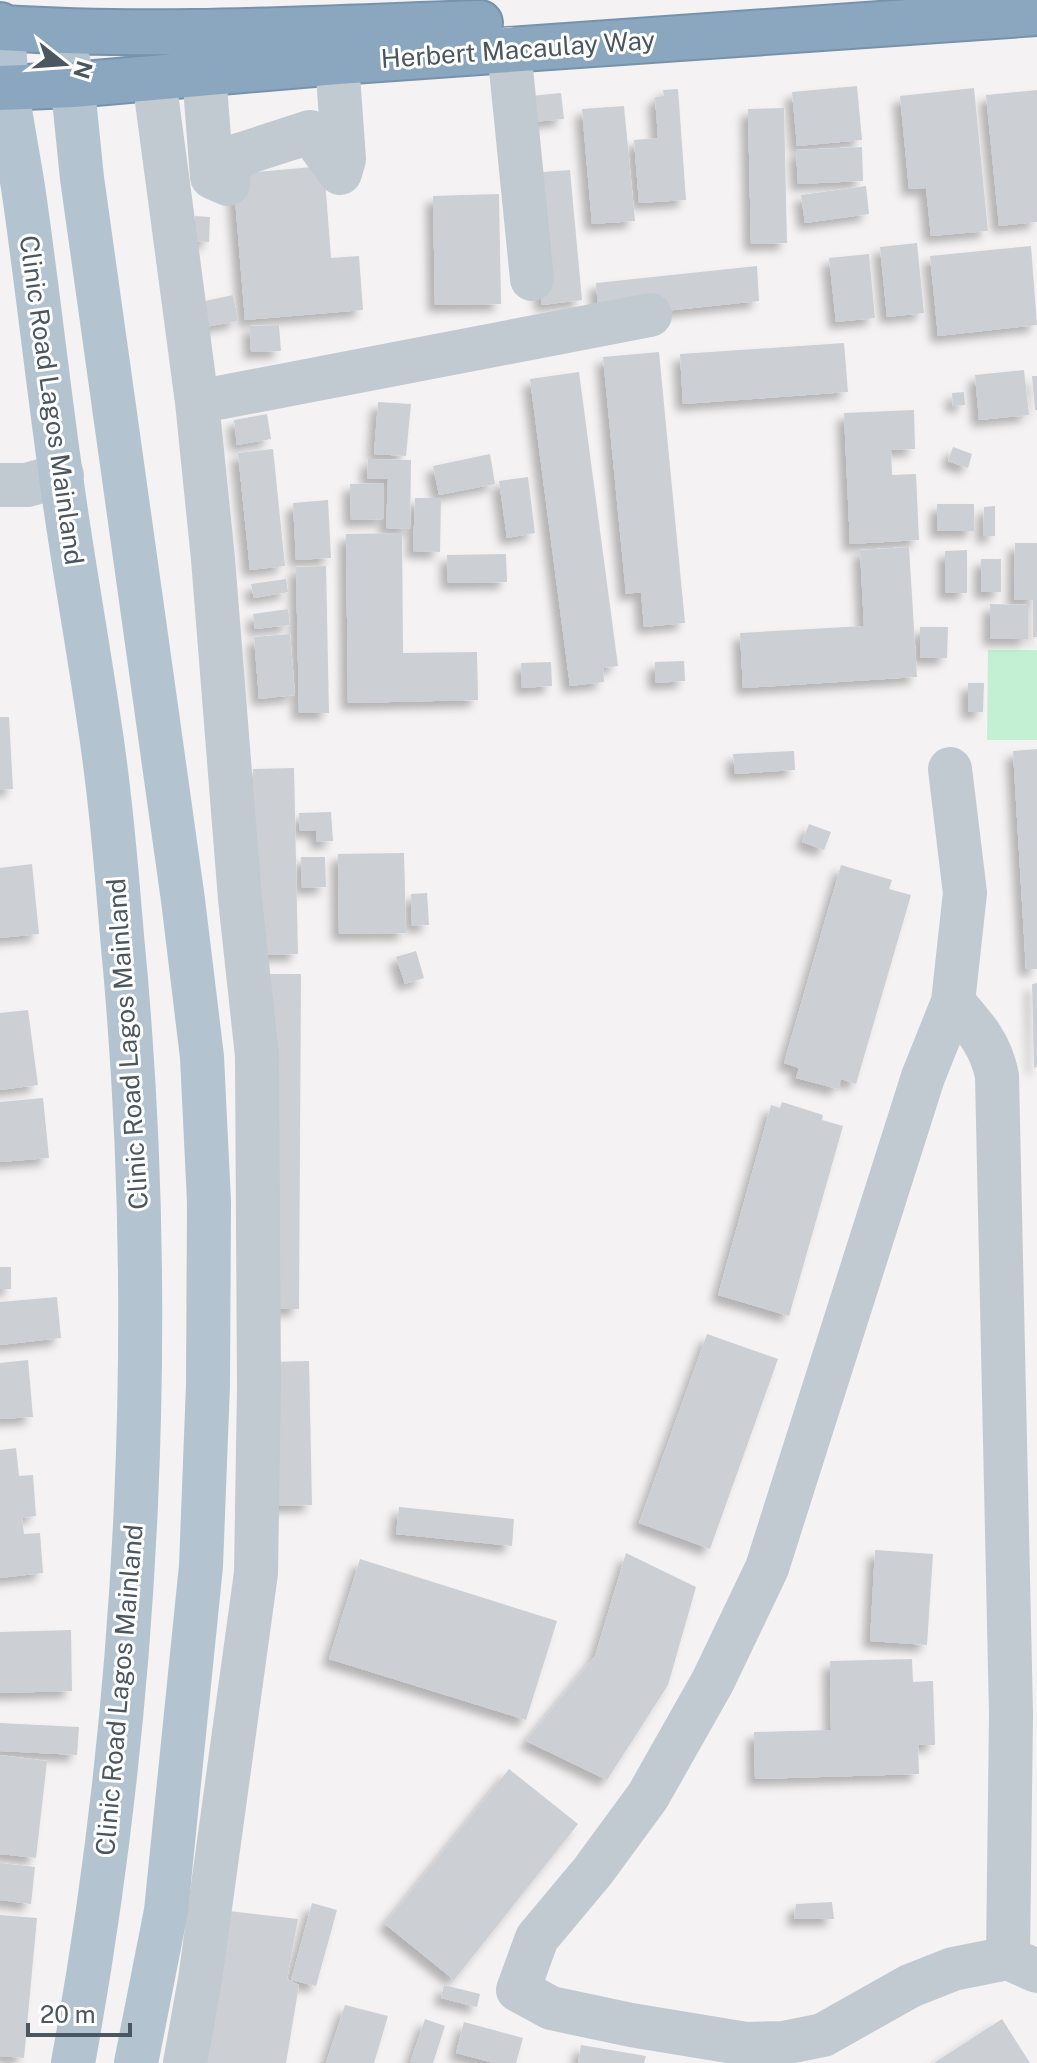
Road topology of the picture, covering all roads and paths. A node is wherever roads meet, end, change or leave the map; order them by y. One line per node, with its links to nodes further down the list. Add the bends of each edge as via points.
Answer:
1 (897, 0): 4 (highway, Herbert Macaulay Way, via 556,21)
2 (1037, 13): 5 (highway, Herbert Macaulay Way)
3 (1, 26): 4 (highway, Herbert Macaulay Way); 10 (main road, Clinic Road Lagos Mainland)
4 (59, 32): 9 (main road)
5 (509, 49): 6 (highway, Herbert Macaulay Way); 11 (street)
6 (337, 62): 7 (highway, Herbert Macaulay Way); 7 (street, via 344,159 340,173 310,132 230,158 228,184 212,177)
7 (204, 73): 8 (highway, Herbert Macaulay Way)
8 (154, 79): 9 (highway, Herbert Macaulay Way); 13 (street)
9 (72, 85): 10 (highway, Herbert Macaulay Way); 20 (main road, via 183,900 202,1057 209,1202 201,1566 166,1911)
10 (3, 88): 14 (main road, Clinic Road Lagos Mainland, via 24,194)
11 (532, 279)
12 (650, 315): 13 (street)
13 (197, 402): 21 (street, via 257,1056 259,1387 256,1573)
14 (62, 475): 15 (street, via 27,485); 19 (main road, Clinic Road Lagos Mainland, via 100,727 123,940 140,1257 139,1412 116,1762 95,1941)
15 (0, 485)
16 (950, 769): 17 (street, via 965,893)
17 (953, 1002): 18 (street, via 993,1054 997,1076); 18 (street, via 923,1077 767,1568 713,1681 648,1796 537,1938 518,1990 551,2008 631,2025 746,2044 783,2043 823,2035 910,1986 953,1969)
18 (1022, 1964)
19 (73, 2063)
20 (136, 2063)
21 (185, 2063)

